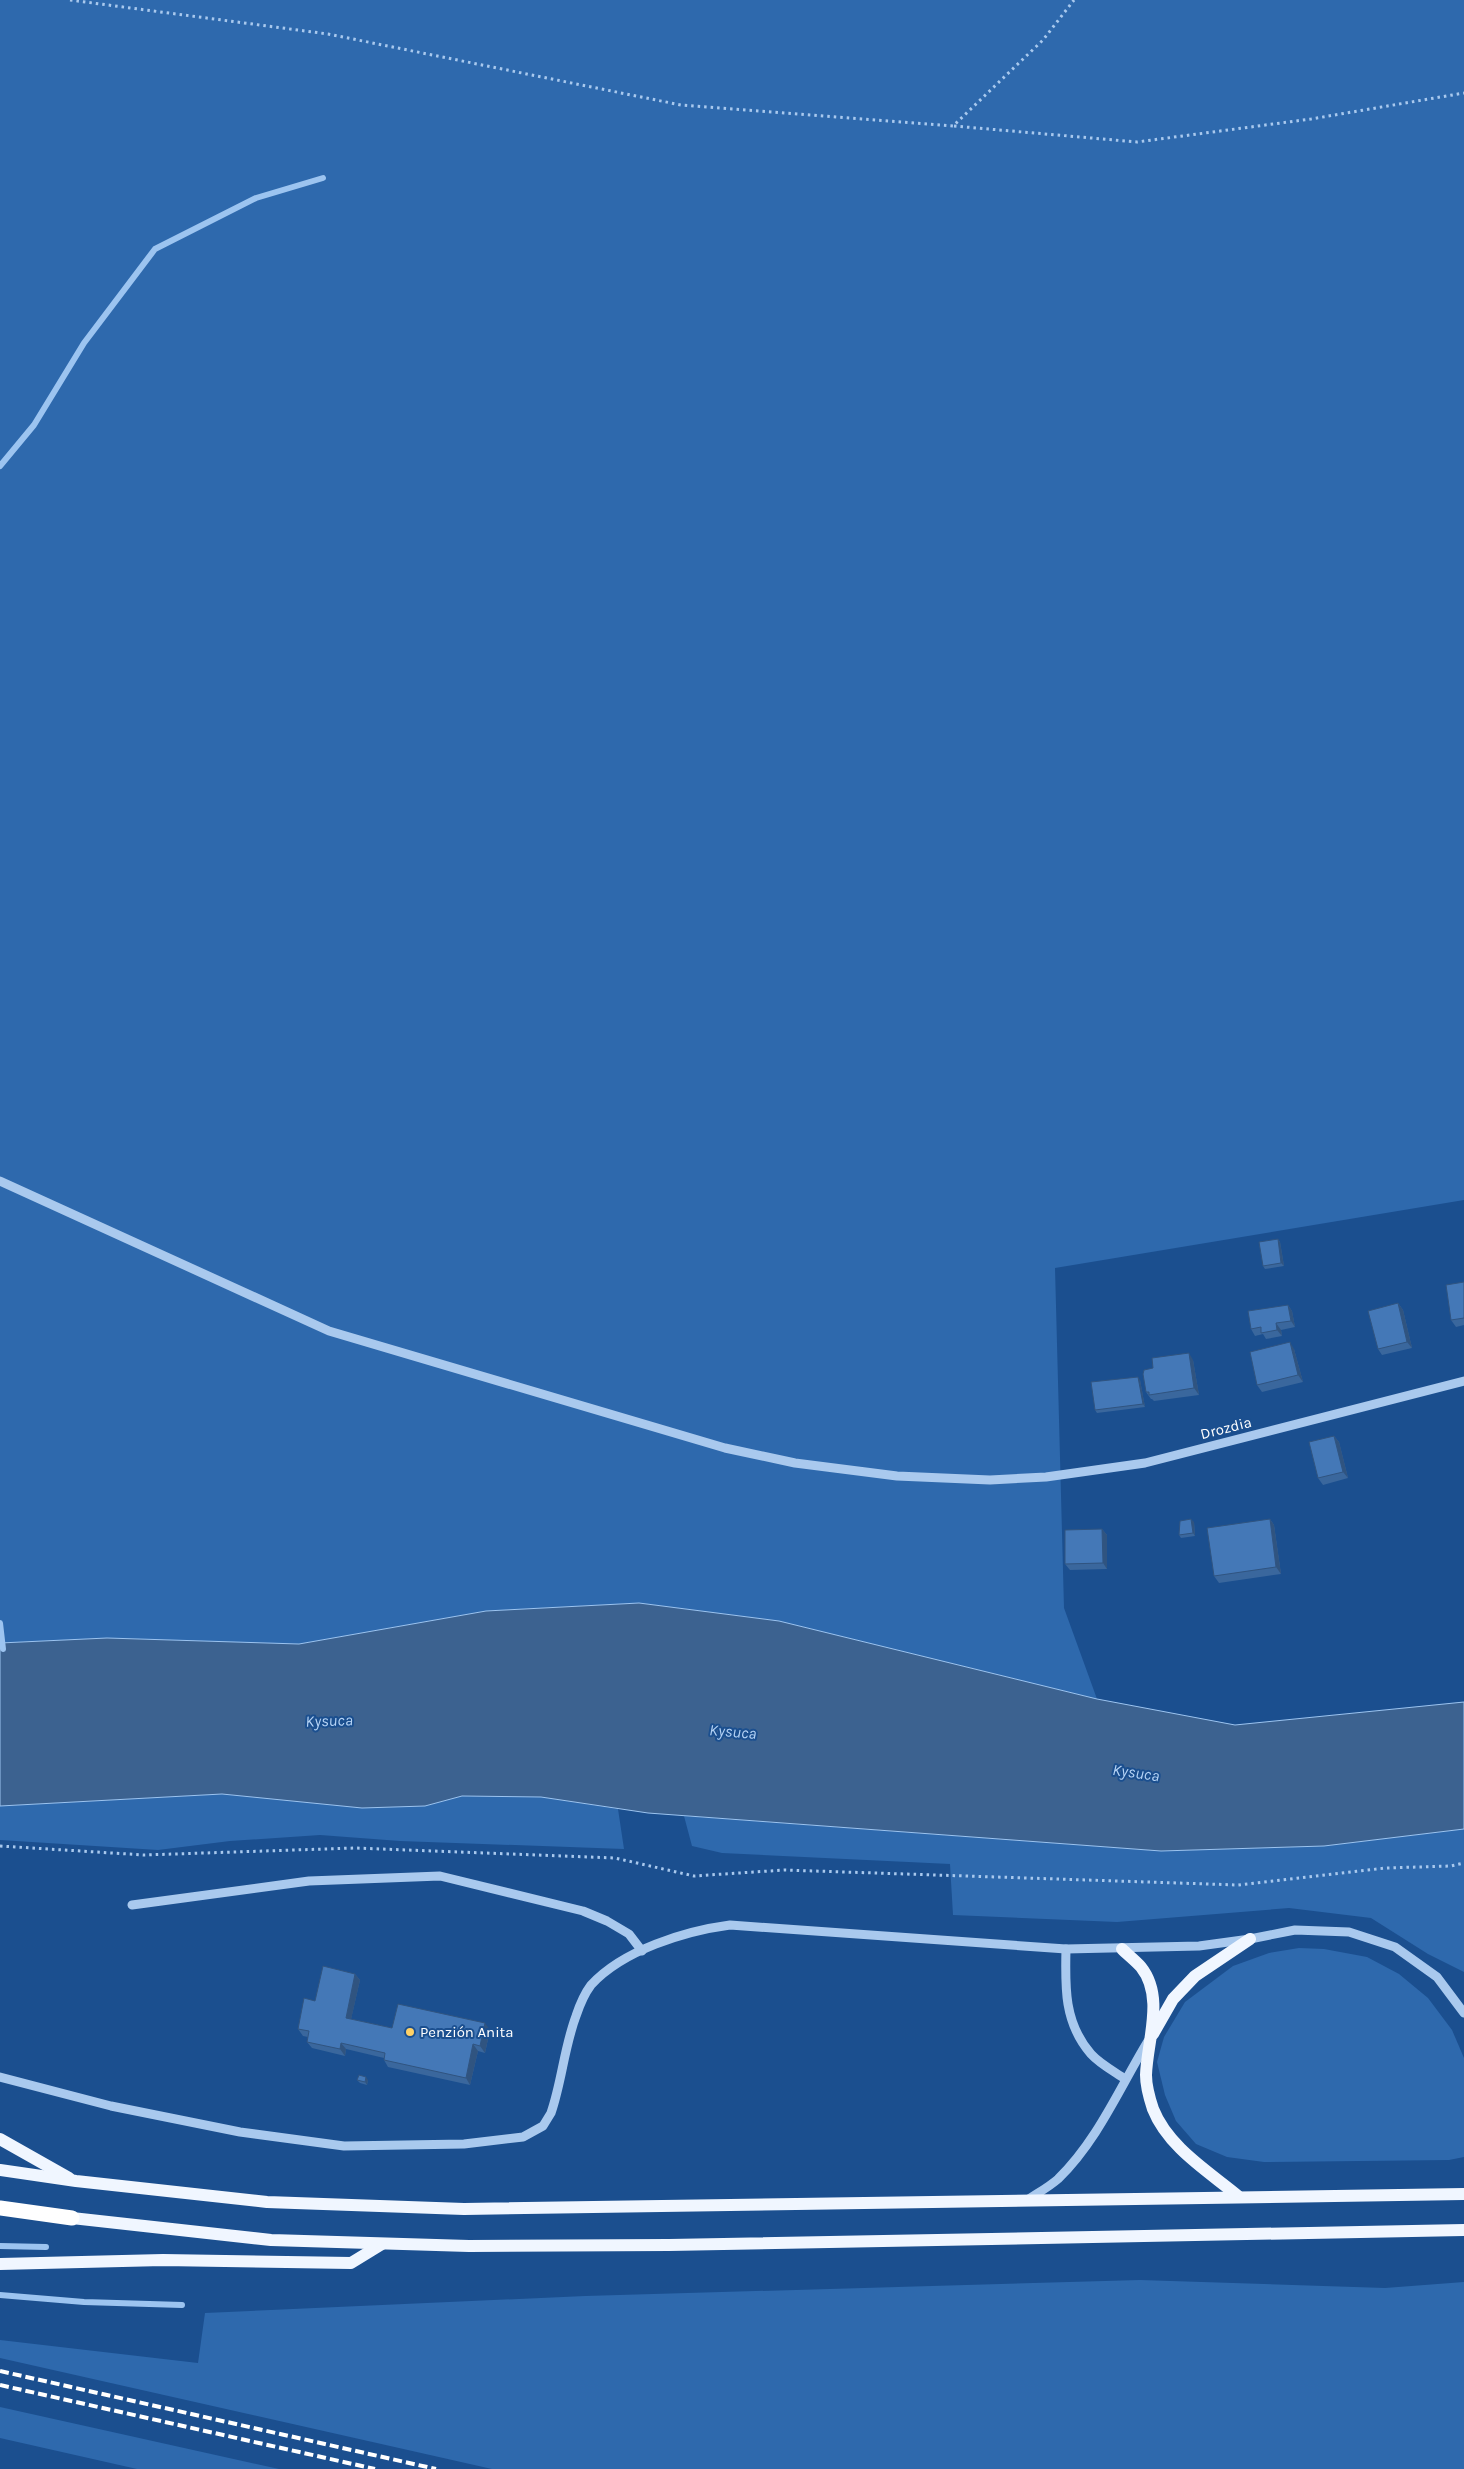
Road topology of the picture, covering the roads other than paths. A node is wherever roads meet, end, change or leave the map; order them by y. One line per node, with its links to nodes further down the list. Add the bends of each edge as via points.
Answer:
1 (0, 1181): 2 (street, Drozdia, via 339,1334 725,1448 795,1463 897,1476 990,1480 1046,1477 1145,1463)
2 (1464, 1381)
3 (132, 1905): 7 (street, via 309,1880 440,1876 583,1911 607,1920 629,1934)
4 (1250, 1939): 6 (street, via 1199,1946); 8 (street, via 1295,1930 1349,1932 1395,1947 1437,1977); 9 (main road, via 1195,1976 1173,1999)
5 (1066, 1949): 6 (street); 7 (street, via 730,1925 701,1929); 11 (street, via 1065,1996 1074,2028 1091,2055)
6 (1122, 1949): 9 (main road, via 1142,1968 1150,1984 1153,2001)
7 (642, 1951): 10 (street, via 617,1964 591,1986 576,2016 551,2113 543,2126 523,2137 464,2144 344,2146 240,2132 129,2110)
8 (1464, 2012)
9 (1151, 2036): 11 (street); 16 (main road, via 1146,2077 1153,2109 1168,2134 1185,2153)
10 (0, 2077)
11 (1125, 2079): 17 (street, via 1079,2156 1056,2180)
12 (0, 2139): 14 (main road)
13 (0, 2170): 14 (main road)
14 (76, 2181): 17 (main road, via 267,2202 464,2209)
15 (1464, 2194): 16 (main road)
16 (1238, 2196): 17 (main road)
17 (1026, 2201)
18 (0, 2208): 19 (highway)
19 (72, 2218): 21 (main road, via 271,2240)
20 (1464, 2230): 21 (main road, via 660,2245)
21 (382, 2244): 22 (main road, via 352,2263 163,2260)
22 (0, 2264)

